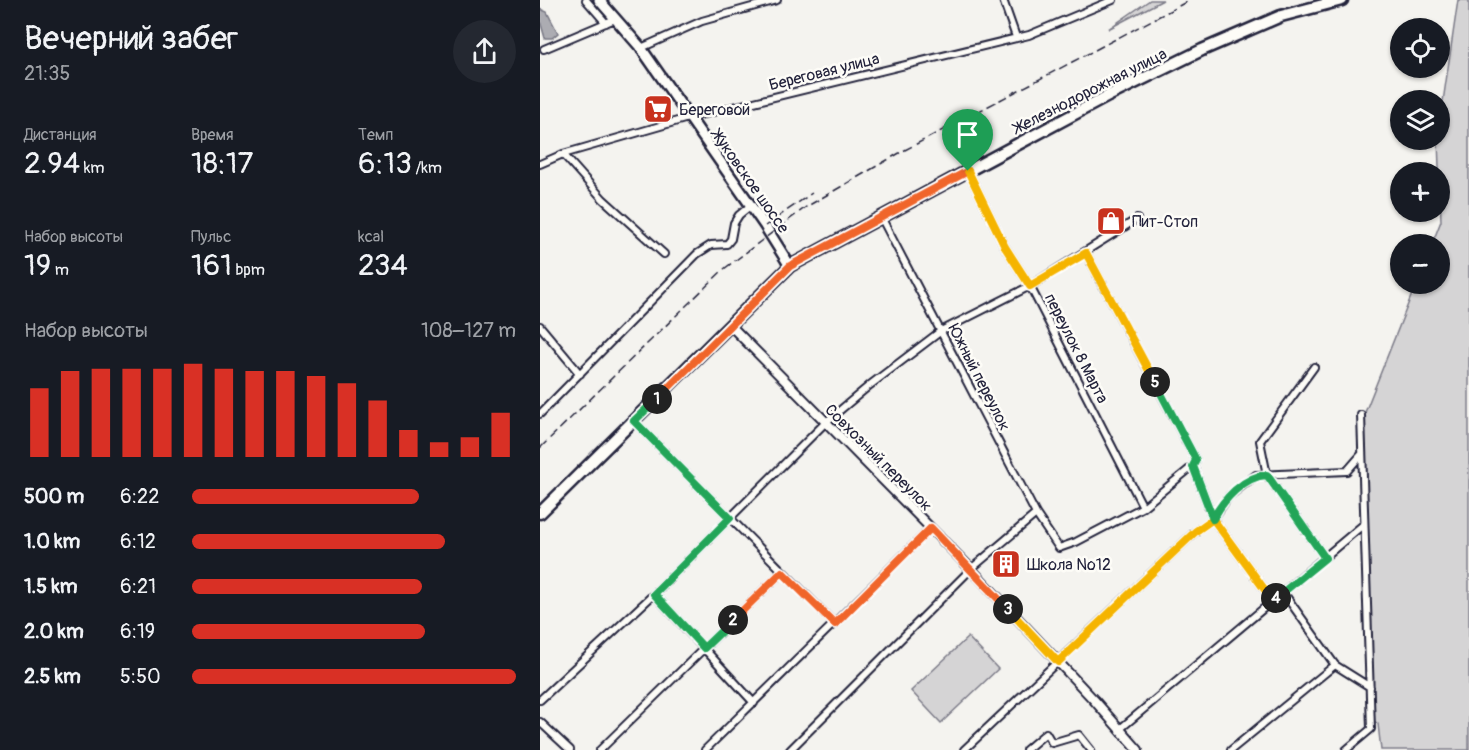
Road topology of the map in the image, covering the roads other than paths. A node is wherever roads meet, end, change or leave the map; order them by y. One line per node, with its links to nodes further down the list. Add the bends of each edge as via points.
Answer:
1 (586, 0): 9 (street)
2 (599, 0): 9 (main road, Жуковское шоссе)
3 (777, 0): 11 (street, via 702,21)
4 (1003, 0): 10 (street)
5 (1089, 0): 8 (street)
6 (1113, 0): 8 (street, Береговая улица)
7 (1342, 0): 16 (main road, Железнодорожная улица, via 1281,16 1202,50)
8 (1092, 8): 10 (street, Береговая улица)
9 (611, 21): 11 (main road, Жуковское шоссе); 12 (street)
10 (1016, 38): 13 (street, Береговая улица)
11 (641, 48): 13 (main road, Жуковское шоссе)
12 (544, 49)
13 (688, 118): 14 (street, Береговая улица); 17 (main road, Жуковское шоссе)
14 (563, 154): 15 (street, Береговая улица); 21 (street, via 603,199)
15 (540, 164)
16 (968, 171): 18 (main road, Железнодорожная улица); 23 (street, переулок 8 Марта, via 1005,247)
17 (750, 206): 22 (main road, Жуковское шоссе); 28 (street, via 734,223 727,243 711,245 697,254)
18 (881, 217): 22 (main road, Железнодорожная улица); 26 (street, Южный переулок)
19 (1137, 219): 20 (street)
20 (1086, 253): 23 (street); 34 (street)
21 (664, 254)
22 (790, 266): 24 (main road, Железнодорожная улица)
23 (1030, 286): 26 (street); 36 (street, переулок 8 Марта)
24 (730, 325): 31 (main road, Железнодорожная улица); 32 (street, Совхозный переулок)
25 (540, 326): 28 (street)
26 (941, 331): 32 (street); 38 (street, Южный переулок)
27 (1314, 368): 35 (street, via 1260,441)
28 (580, 374): 29 (street)
29 (540, 414)
30 (1361, 415): 33 (street)
31 (634, 421): 37 (main road, Железнодорожная улица); 39 (street)
32 (826, 422): 39 (street); 42 (street, Совхозный переулок)
33 (1361, 455): 35 (street, via 1347,471); 41 (street)
34 (1195, 463): 36 (street); 40 (street)
35 (1267, 475): 40 (street, via 1256,475 1230,496); 43 (street)
36 (1143, 507): 38 (street, Южный переулок, via 1059,548)
37 (540, 513)
38 (1036, 514): 44 (street)
39 (730, 518): 45 (street); 47 (street)
40 (1213, 519): 48 (street); 51 (street)
41 (1364, 524): 43 (street); 53 (street)
42 (931, 528): 44 (street, Совхозный переулок); 49 (street)
43 (1325, 558): 46 (street)
44 (971, 569): 51 (street, Совхозный переулок); 61 (street)
45 (782, 572): 49 (street); 50 (street)
46 (1283, 592): 48 (street); 52 (street)
47 (654, 594): 50 (street); 54 (street)
48 (1273, 601): 57 (street)
49 (835, 624): 55 (street)
50 (704, 648): 55 (street); 59 (street)
51 (1058, 662): 57 (street, Совхозный переулок); 62 (street)
52 (1335, 665): 53 (street); 66 (street)
53 (1370, 687): 67 (street, via 1371,729)
54 (540, 700)
55 (754, 703): 60 (street)
56 (540, 722): 58 (street)
57 (1120, 729): 65 (street, Совхозный переулок)
58 (570, 750)
59 (600, 750)
60 (705, 750)
61 (790, 750)
62 (964, 750)
63 (1026, 750): 64 (street, via 1046,733 1052,743 1079,735)
64 (1091, 750)
65 (1136, 750)
66 (1231, 750)
67 (1346, 750)

